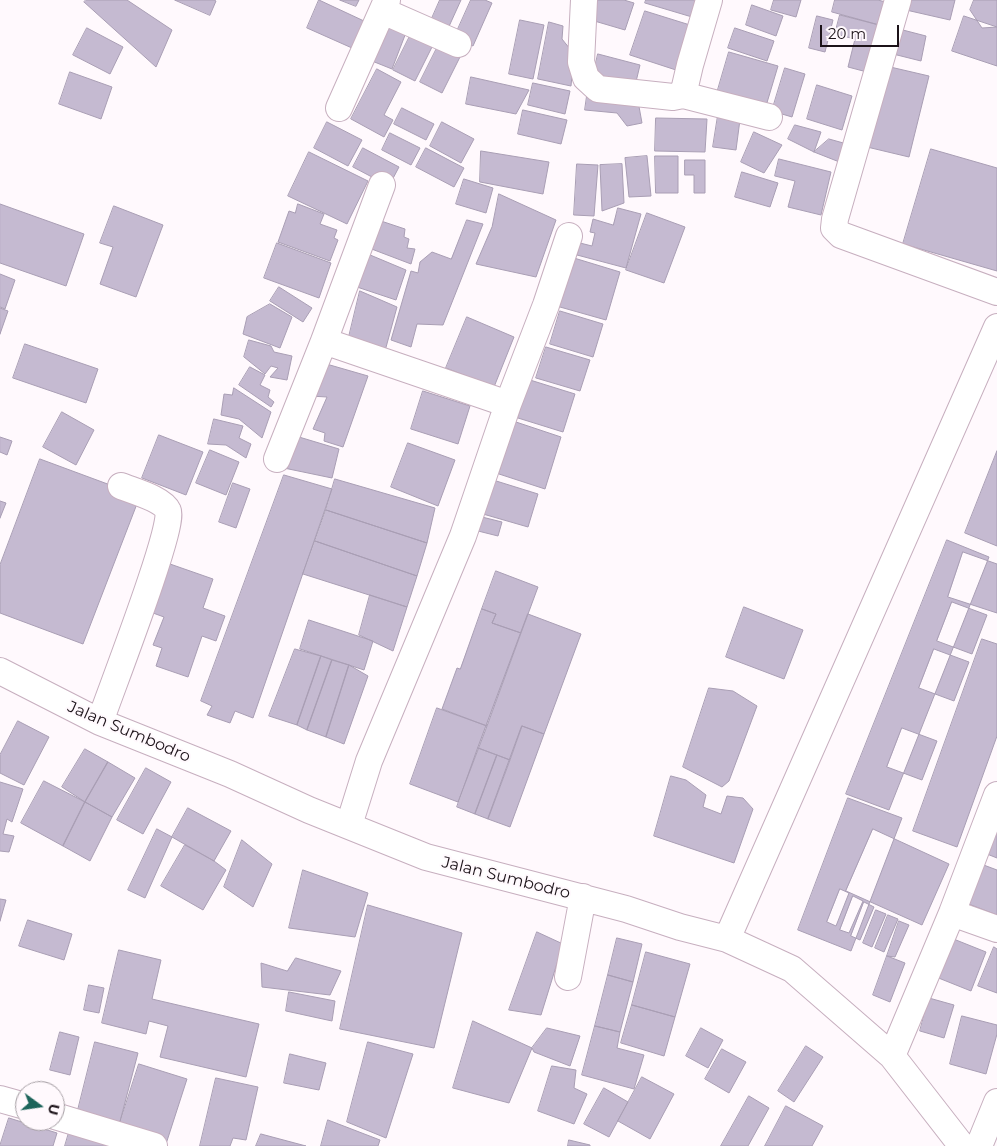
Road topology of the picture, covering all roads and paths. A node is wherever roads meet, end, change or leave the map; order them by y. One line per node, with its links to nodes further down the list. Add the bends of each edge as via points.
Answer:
1 (584, 0): 6 (street, via 582,62 586,78 592,84 598,89 673,97)
2 (709, 0): 6 (street)
3 (898, 0): 11 (street, via 834,228 841,235)
4 (385, 5): 5 (street); 7 (street)
5 (458, 44)
6 (683, 95): 8 (street)
7 (339, 108)
8 (769, 116)
9 (382, 185): 13 (street)
10 (569, 236): 14 (street)
11 (997, 292)
12 (997, 327): 24 (street)
13 (324, 341): 14 (street); 15 (street)
14 (508, 404): 20 (street, via 463,536 369,761)
15 (277, 459)
16 (121, 486): 18 (street, via 163,504 169,511 169,522)
17 (0, 671): 18 (street, Jalan Sumbodro)
18 (100, 722): 20 (street, Jalan Sumbodro)
19 (997, 795): 22 (street)
20 (349, 825): 21 (street, Jalan Sumbodro, via 426,857)
21 (583, 897): 24 (street, Jalan Sumbodro); 25 (street)
22 (952, 913): 23 (street); 26 (street)
23 (997, 929)
24 (727, 939): 26 (street, Jalan Sumbodro, via 792,968)
25 (568, 977)
26 (892, 1056): 32 (street, Jalan Sumbodro)
27 (0, 1099): 29 (street)
28 (997, 1102): 33 (street)
29 (15, 1103)
30 (65, 1119): 31 (street)
31 (154, 1146)
32 (962, 1146)
33 (979, 1146)

